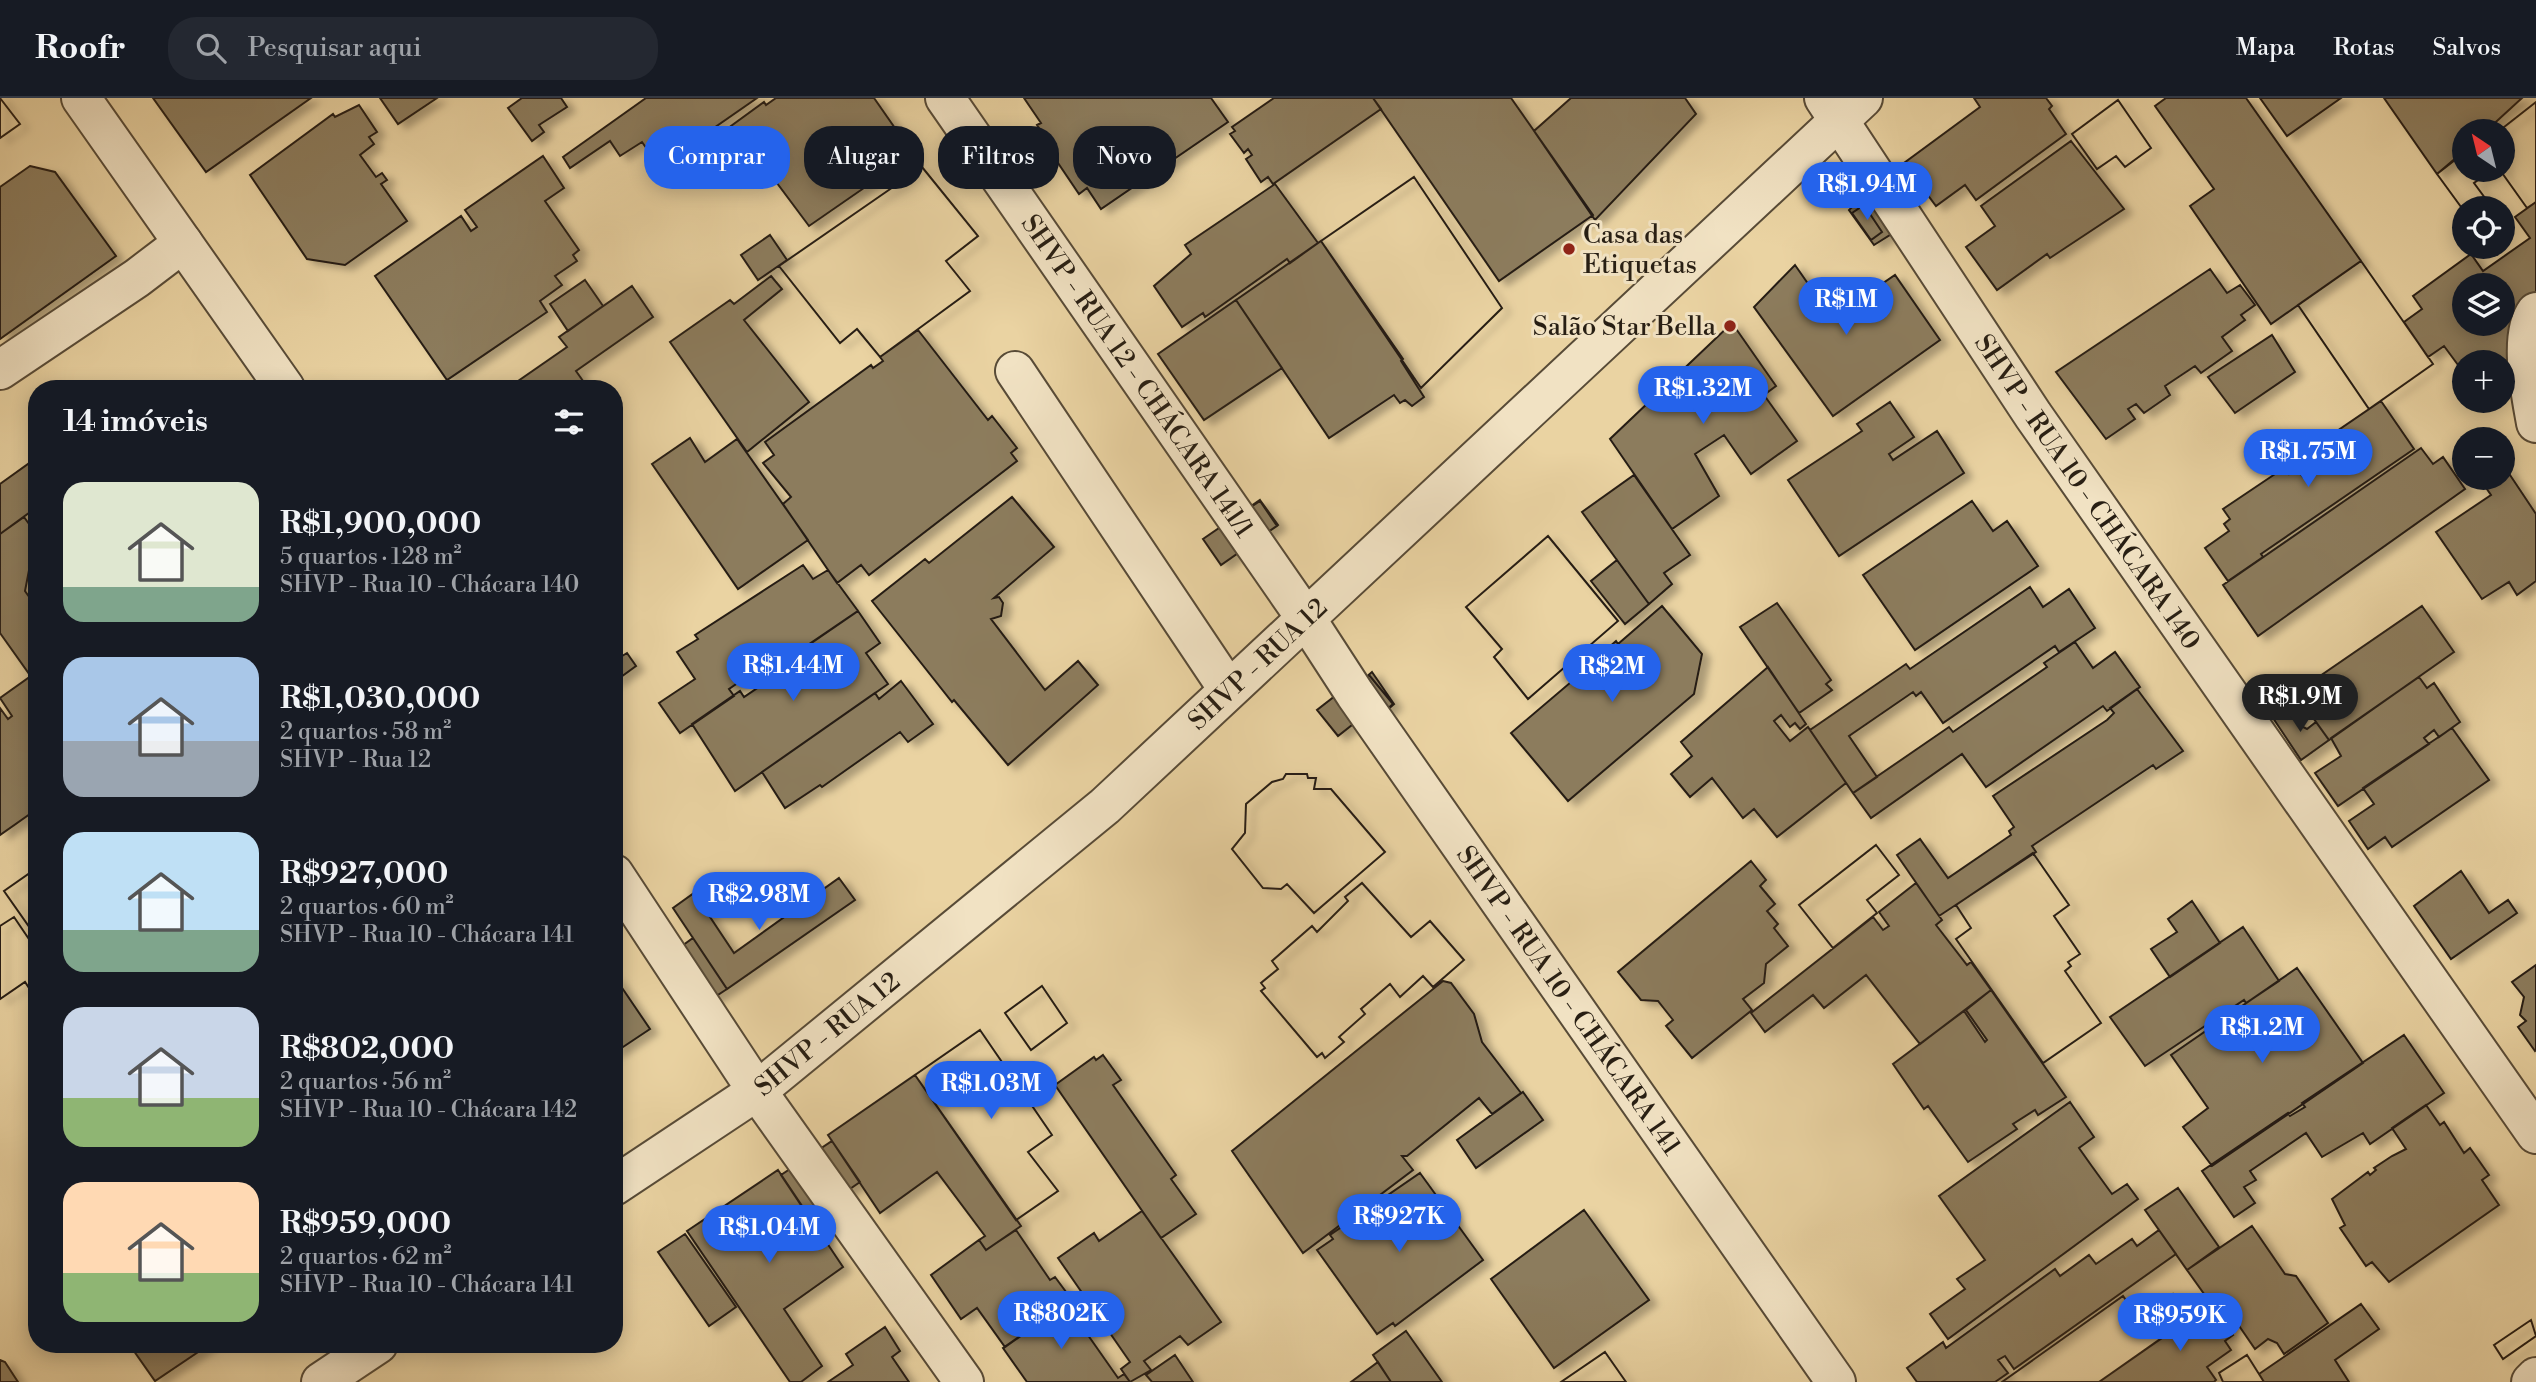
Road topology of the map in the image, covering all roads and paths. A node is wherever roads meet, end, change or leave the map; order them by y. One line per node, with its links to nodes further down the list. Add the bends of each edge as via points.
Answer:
1 (81, 98): 4 (street)
2 (946, 98): 10 (street, SHVP - RUA 12 - CHÁCARA 141/1)
3 (1842, 106): 10 (street, SHVP - RUA 12); 14 (street, SHVP - RUA 10 - CHÁCARA 140, via 2033,415)
4 (183, 243): 6 (street); 8 (street)
5 (2536, 312): 9 (street, via 2529,321 2528,378)
6 (0, 370)
7 (1015, 371): 11 (street)
8 (279, 380)
9 (2536, 423)
10 (1305, 617): 11 (street, SHVP - RUA 12); 20 (street, SHVP - RUA 10 - CHÁCARA 141)
11 (1228, 689): 13 (street, SHVP - RUA 12, via 1105,806)
12 (623, 888): 13 (street)
13 (757, 1091): 15 (street, SHVP - RUA 12); 19 (street)
14 (2536, 1134)
15 (623, 1180)
16 (364, 1353): 18 (street)
17 (2536, 1377): 21 (street)
18 (321, 1382)
19 (964, 1382)
20 (1836, 1382)
21 (2531, 1382)

